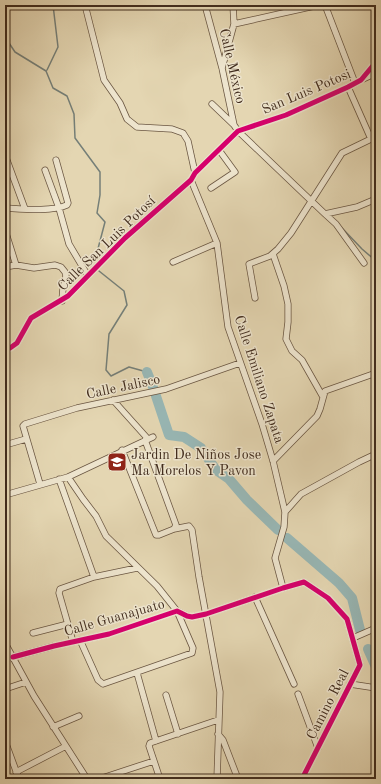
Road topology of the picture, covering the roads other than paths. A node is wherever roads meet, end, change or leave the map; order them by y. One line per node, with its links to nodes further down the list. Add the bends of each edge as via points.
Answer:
1 (85, 5): 21 (street, via 104,80 120,103 127,119 137,127 172,129 183,134 188,141)
2 (206, 5): 8 (street, Calle México)
3 (233, 5): 6 (street)
4 (319, 5): 6 (street)
5 (325, 5): 12 (street)
6 (234, 24): 7 (street)
7 (227, 51): 8 (street); 10 (street)
8 (218, 52): 10 (street, Calle México)
9 (376, 62): 12 (street, San Luis Potosi)
10 (222, 68): 15 (street, Calle México)
11 (376, 74): 12 (street)
12 (358, 82): 13 (street, San Luis Potosi)
13 (348, 87): 16 (street, San Luis Potosi, via 286,115); 25 (street, via 371,139 342,153)
14 (212, 104): 15 (street)
15 (234, 125): 16 (street, Calle México)
16 (238, 131): 17 (street, Calle San Luis Potosí); 25 (street, Calle México)
17 (219, 150): 21 (street, Calle San Luis Potosí); 23 (street, via 235,172)
18 (5, 155): 28 (street)
19 (56, 160): 27 (street, via 68,203)
20 (45, 170): 27 (street)
21 (195, 173): 22 (street, Calle San Luis Potosí)
22 (191, 180): 31 (street, Calle Emiliano Zapata); 37 (street, Calle San Luis Potosí, via 125,238)
23 (211, 188)
24 (376, 199): 29 (street, via 357,207)
25 (312, 201): 29 (street, Calle México); 32 (street, via 291,233)
26 (5, 208): 28 (street)
27 (59, 208): 28 (street); 37 (street, via 69,244)
28 (25, 209)
29 (325, 214): 34 (street, Calle México, via 336,224)
30 (5, 230): 35 (street)
31 (217, 243): 33 (street); 41 (street, Calle Emiliano Zapata, via 228,327)
32 (273, 254): 38 (street, via 250,263); 43 (street, via 288,304 286,338)
33 (173, 262)
34 (364, 263)
35 (16, 265): 36 (street); 39 (street, via 34,268 55,265 61,267 66,276)
36 (5, 267)
37 (88, 276): 39 (street, Calle San Luis Potosí)
38 (255, 298)
39 (62, 301): 40 (street, Calle San Luis Potosí, via 31,318 17,343)
40 (5, 350)
41 (240, 364): 44 (street, Calle Jalisco, via 166,389); 50 (street, Calle Emiliano Zapata)
42 (376, 373): 43 (street, via 327,390)
43 (323, 397): 50 (street, via 314,420)
44 (113, 400): 45 (street, Calle Jalisco, via 27,423 23,426); 46 (street)
45 (26, 439): 47 (street); 53 (street, Calle Jalisco)
46 (148, 439): 48 (street); 56 (street, via 176,525)
47 (5, 445)
48 (122, 450): 51 (street); 56 (street, via 156,534)
49 (376, 454): 55 (street, via 301,494)
50 (273, 461): 55 (street, Calle Emiliano Zapata)
51 (68, 477): 52 (street); 57 (street, via 96,516 106,536)
52 (59, 479): 53 (street); 58 (street)
53 (40, 484): 54 (street)
54 (5, 495)
55 (285, 512): 59 (street, Calle Emiliano Zapata, via 284,527 275,558)
56 (174, 529): 62 (street, via 190,526 191,528)
57 (137, 568): 58 (street, Calle Guanajuato); 61 (street, via 157,586)
58 (94, 577): 63 (street, Calle Guanajuato, via 59,590)
59 (283, 588): 60 (street, Calle Guanajuato); 66 (street, Camino Real, via 304,582 328,598 346,619)
60 (255, 597): 62 (street, Calle Guanajuato); 73 (street)
61 (177, 611): 62 (street, Calle Guanajuato, via 192,617); 67 (street, Calle Guanajuato, via 126,629); 71 (street, via 194,648 192,653)
62 (206, 614): 80 (street, via 220,692)
63 (68, 624): 65 (street); 68 (street, Calle Guanajuato)
64 (376, 628): 66 (street)
65 (33, 633)
66 (352, 638): 74 (street, Camino Real, via 360,665)
67 (80, 640): 68 (street, Calle Guanajuato); 71 (street, via 103,684)
68 (73, 642): 70 (street, Calle Guanajuato)
69 (5, 643): 70 (street)
70 (13, 657): 72 (street)
71 (137, 673): 84 (street)
72 (26, 682): 76 (street); 81 (street)
73 (294, 684)
74 (350, 684): 75 (street); 87 (street, Camino Real)
75 (376, 688)
76 (5, 689)
77 (298, 694): 87 (street)
78 (166, 695): 82 (street)
79 (79, 716): 81 (street)
80 (218, 720): 82 (street); 83 (street)
81 (53, 727): 86 (street)
82 (178, 734): 84 (street)
83 (218, 734): 94 (street); 95 (street, via 223,740)
84 (156, 740): 88 (street, via 149,746)
85 (6, 744): 89 (street)
86 (66, 746): 89 (street); 91 (street)
87 (318, 748): 96 (street, Camino Real)
88 (154, 761): 92 (street); 93 (street)
89 (16, 772): 90 (street)
90 (19, 779)
91 (87, 779)
92 (99, 779)
93 (160, 779)
94 (216, 779)
95 (238, 779)
96 (302, 779)

